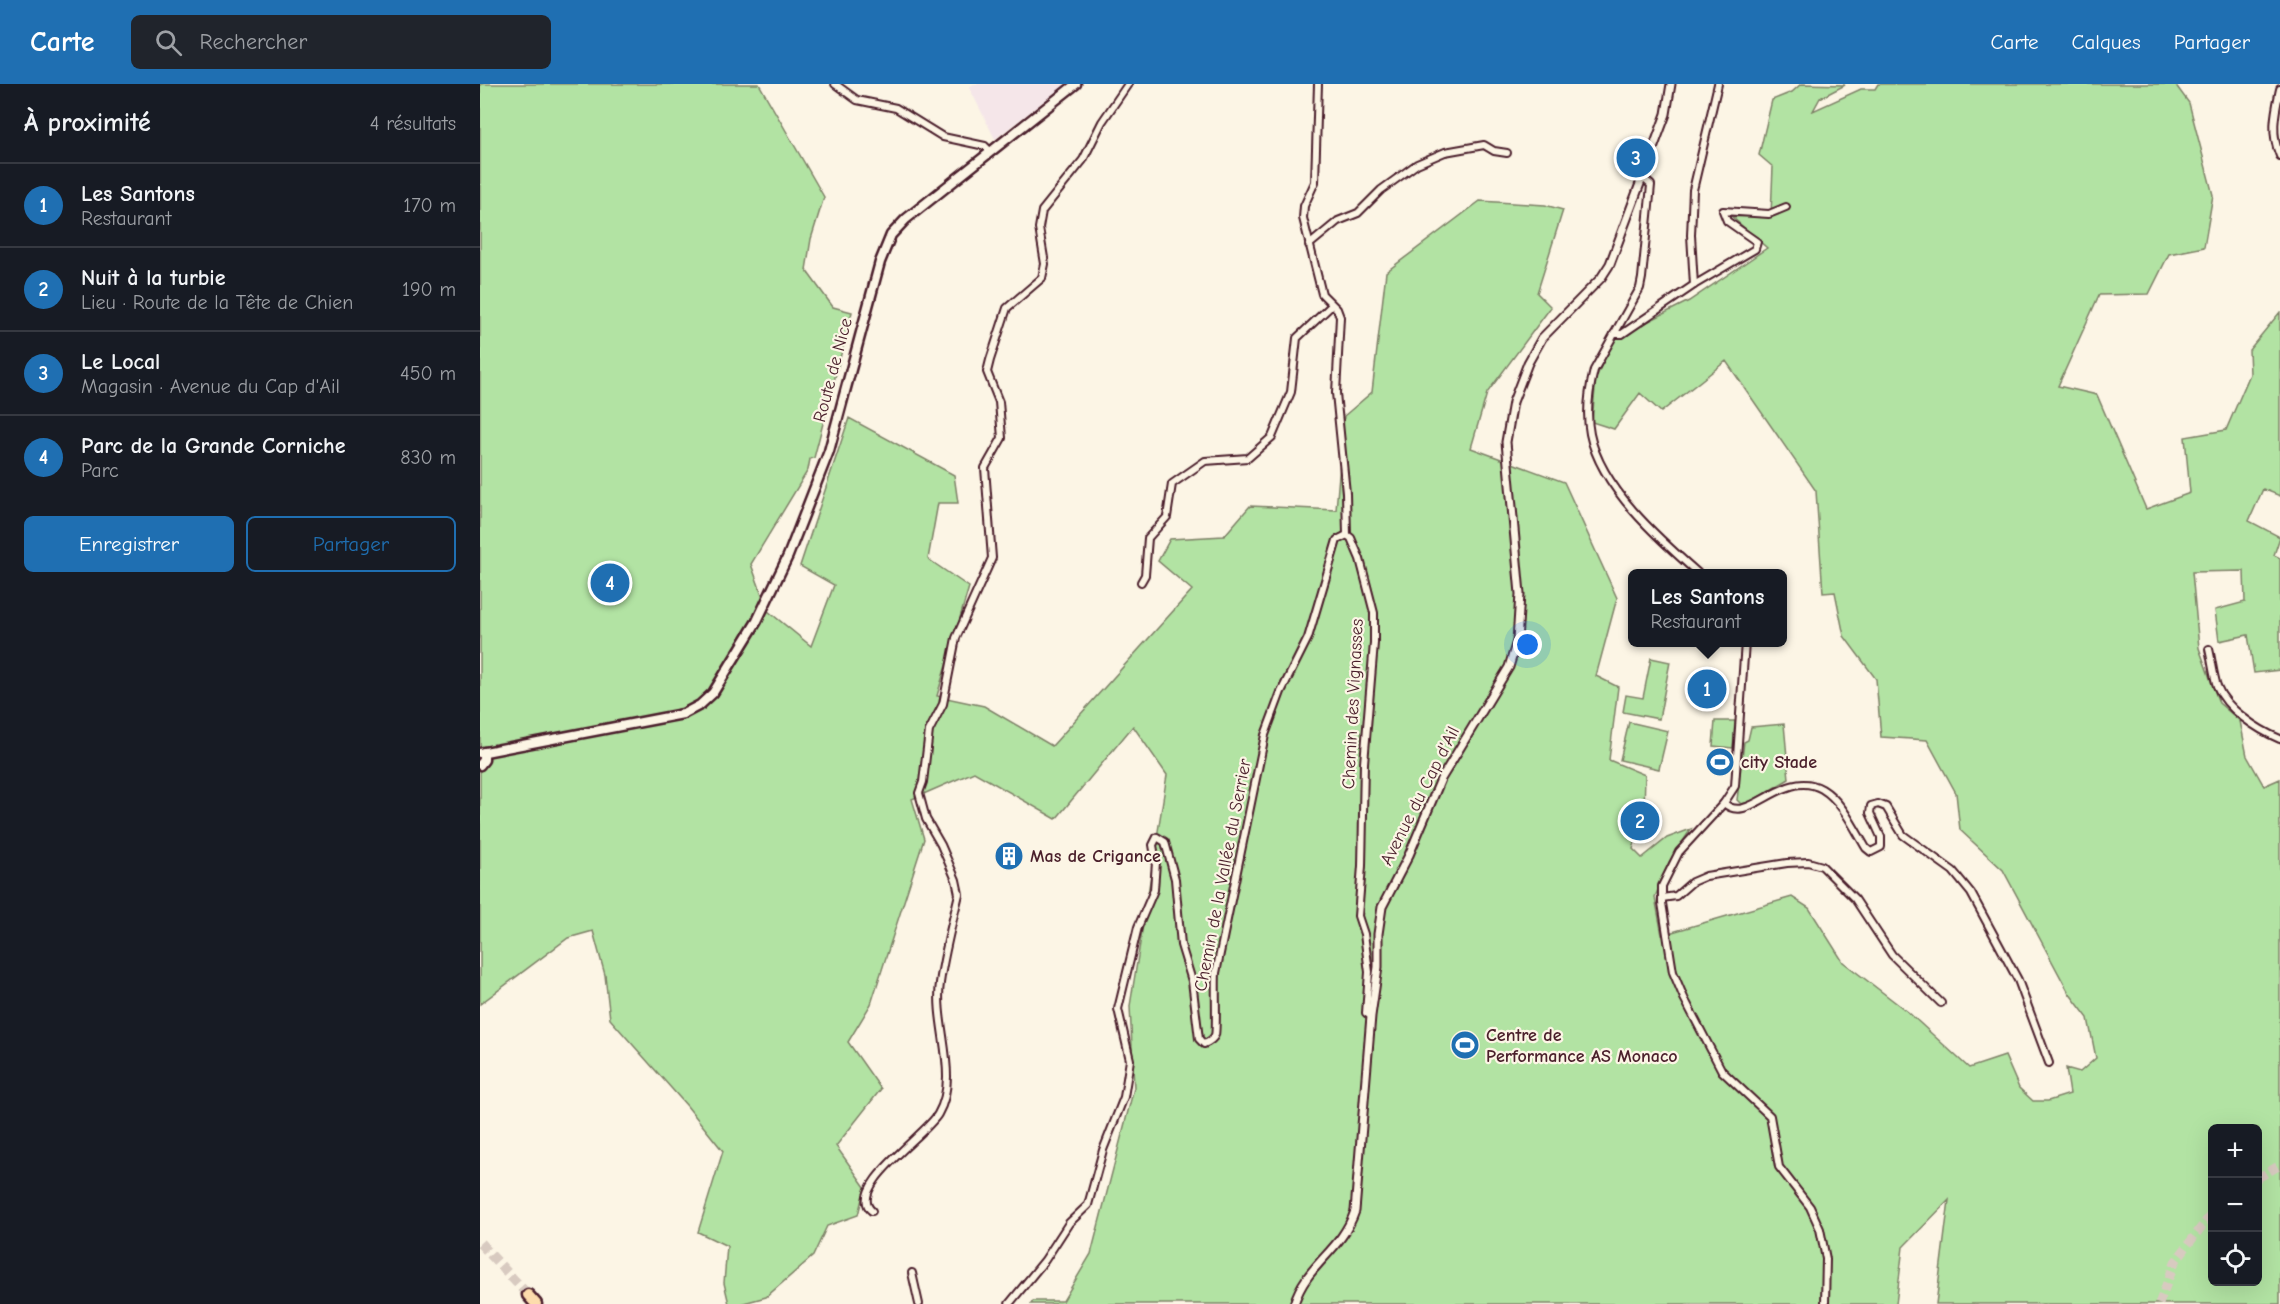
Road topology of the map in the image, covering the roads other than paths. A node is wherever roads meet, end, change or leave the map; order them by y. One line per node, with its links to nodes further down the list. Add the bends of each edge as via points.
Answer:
1 (836, 84): 8 (street, via 857,100 896,108 943,137 985,146)
2 (1076, 84): 8 (main road, Route de Nice)
3 (1128, 84): 32 (street, via 1102,122 1083,160 1042,211 1042,278 1007,308 987,372 999,402 1002,438 985,468 992,558 956,638 943,704 929,731 919,800 959,894 940,984 945,1099 929,1127 884,1165 875,1178 866,1198)
4 (1318, 84): 13 (street, Chemin des Vignasses, via 1315,182 1303,213)
5 (1671, 84): 11 (street, Avenue du Cap d'Ail, via 1666,114)
6 (1718, 84): 14 (street, via 1693,190)
7 (2280, 89): 10 (street, via 2273,133)
8 (991, 152): 23 (main road, Route de Nice, via 891,235 876,273 829,451 788,556 757,621 713,693 683,714)
9 (1507, 153): 13 (street, via 1484,145 1429,158)
10 (2280, 156)
11 (1643, 178): 16 (street, via 1651,185 1642,278); 28 (street, Avenue du Cap d'Ail, via 1606,272 1542,338 1518,386 1506,442 1520,594 1517,641 1509,667 1442,779 1382,907)
12 (1786, 207): 14 (street, via 1769,214 1723,212 1727,221 1758,246)
13 (1309, 245): 15 (street, Chemin des Vignasses, via 1322,294)
14 (1694, 285): 16 (street, via 1622,334)
15 (1332, 305): 17 (street, Chemin des Vignasses, via 1342,330 1336,393); 19 (street, via 1297,338 1291,392 1267,444 1241,461 1205,461 1172,484 1167,518 1148,538)
16 (1614, 334): 18 (street, via 1594,370 1589,414 1591,437 1629,505 1650,531)
17 (1347, 535): 27 (street, Chemin des Vignasses, via 1360,559 1374,613 1358,916); 37 (street, Chemin de la Vallée du Serrier, via 1337,540 1308,638 1265,735 1216,973 1216,1034 1204,1044 1199,1039 1192,981 1181,945 1175,879 1165,842 1157,837 1154,890 1138,927 1118,1009 1130,1060 1124,1097 1102,1150 1088,1205 1069,1223)
18 (1694, 569)
19 (1141, 582)
20 (1745, 647): 25 (street, via 1735,786)
21 (2209, 649): 22 (street, via 2217,686 2225,699 2265,732)
22 (2280, 739)
23 (482, 753): 24 (main road, via 484,760)
24 (480, 765)
25 (1724, 803): 26 (street, via 1679,852 1668,871); 31 (street, via 1740,810 1786,786 1812,785 1837,803 1871,852 1881,847 1871,806 1886,807 1903,835 1947,866 1971,893 2018,980)
26 (1662, 898): 29 (street, via 1676,896 1706,876 1787,863 1822,866 1855,899 1892,955); 39 (street, via 1673,972 1684,998 1722,1071 1770,1116 1779,1167 1810,1207 1817,1223 1826,1259)
27 (1364, 934): 28 (street); 30 (street, Chemin des Vignasses, via 1369,972 1365,1005)
28 (1378, 934): 30 (street, Avenue du Cap d'Ail)
29 (1941, 1003)
30 (1371, 1016): 38 (street, Avenue du Cap d'Ail, via 1354,1211 1343,1238 1310,1273)
31 (2049, 1063)
32 (872, 1211)
33 (912, 1273): 36 (street)
34 (526, 1299): 35 (highway)
35 (536, 1304)
36 (919, 1304)
37 (1009, 1304)
38 (1294, 1304)
39 (1825, 1304)

